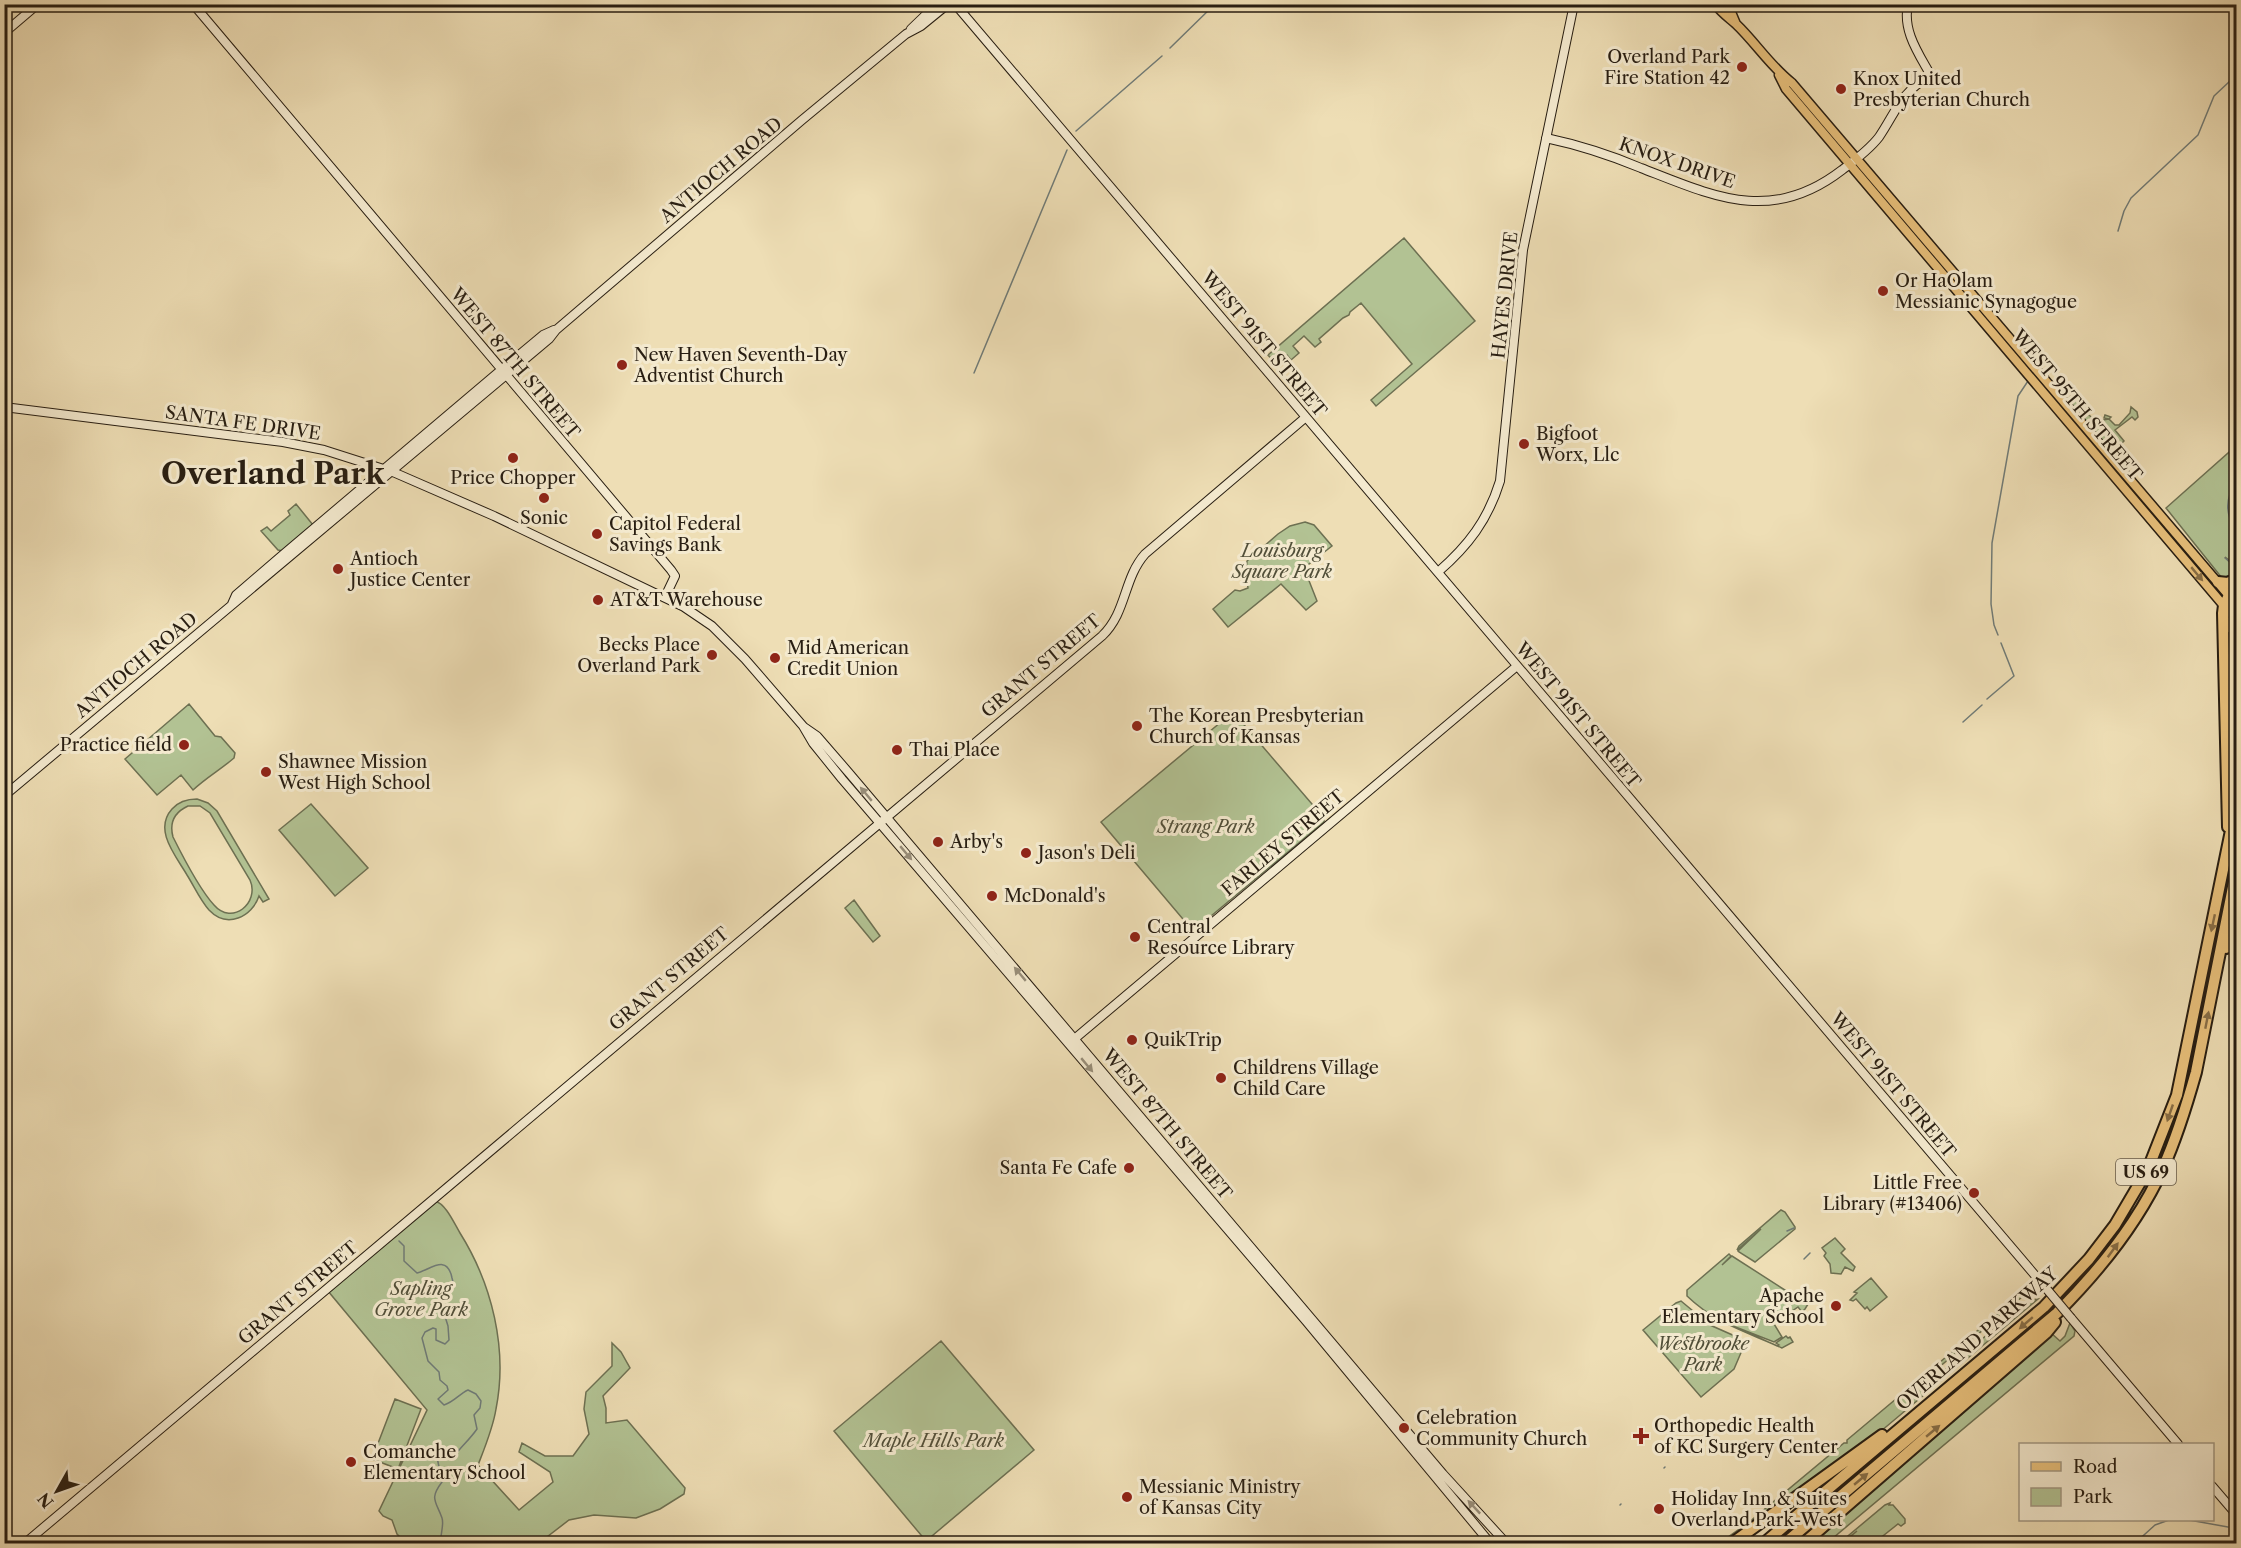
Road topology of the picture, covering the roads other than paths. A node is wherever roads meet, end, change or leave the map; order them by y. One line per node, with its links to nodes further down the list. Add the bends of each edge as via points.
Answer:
1 (38, 4): 11 (street)
2 (194, 4): 16 (street, WEST 87TH STREET)
3 (937, 4): 12 (street, ANTIOCH ROAD)
4 (948, 4): 12 (street, ANTIOCH ROAD)
5 (956, 4): 18 (street, WEST 91ST STREET)
6 (1574, 4): 13 (street, HAYES DRIVE)
7 (1715, 4): 10 (main road, WEST 95TH STREET)
8 (1726, 4): 10 (main road, WEST 95TH STREET)
9 (1908, 4): 14 (street, KNOX DRIVE, via 1909,34 1931,76 1903,97 1880,136)
10 (1736, 24): 14 (main road, WEST 95TH STREET, via 1792,83)
11 (4, 33)
12 (906, 34): 16 (street, ANTIOCH ROAD, via 556,330 543,335)
13 (1546, 138): 14 (street, KNOX DRIVE, via 1605,154 1711,195 1744,201 1777,200 1808,191); 20 (street, HAYES DRIVE, via 1523,250 1500,481 1477,533)
14 (1853, 161): 15 (main road, WEST 95TH STREET)
15 (2024, 362): 22 (main road, WEST 95TH STREET); 24 (main road, WEST 95TH STREET, one-way to 24)
16 (503, 373): 19 (street, ANTIOCH ROAD); 23 (street, WEST 87TH STREET, via 675,576)
17 (4, 407): 19 (street, SANTA FE DRIVE, via 283,442)
18 (1306, 417): 20 (street, WEST 91ST STREET); 31 (street, GRANT STREET, via 1145,554 1109,629)
19 (389, 470): 23 (street, SANTA FE DRIVE); 29 (street, ANTIOCH ROAD)
20 (1438, 572): 28 (street, WEST 91ST STREET)
21 (2236, 581): 22 (highway); 24 (highway)
22 (2218, 582): 24 (main road, WEST 95TH STREET)
23 (664, 597): 31 (street, WEST 87TH STREET, via 691,611 745,658 803,726 817,736)
24 (2226, 600): 25 (main road, WEST 95TH STREET); 26 (main road, WEST 95TH STREET); 27 (highway)
25 (2236, 604)
26 (2236, 620): 27 (highway)
27 (2223, 630): 32 (highway)
28 (1517, 666): 36 (street, FARLEY STREET); 39 (street, WEST 91ST STREET, bridge)
29 (4, 796)
30 (2236, 806): 32 (highway, OVERLAND PARKWAY / US 69)
31 (882, 819): 36 (street, WEST 87TH STREET); 42 (street, GRANT STREET)
32 (2229, 845): 38 (highway, OVERLAND PARKWAY / US 69, one-way to 38, via 2176,1095 2138,1188 2103,1242 2060,1292)
33 (2236, 872): 35 (highway, OVERLAND PARKWAY / US 69)
34 (2236, 924): 35 (highway)
35 (2217, 968): 37 (highway, OVERLAND PARKWAY / US 69, one-way to 35, via 2124,1235 2163,1168 2196,1072)
36 (1072, 1041): 43 (street, WEST 87TH STREET, one-way to 43); 44 (street, WEST 87TH STREET, one-way to 36)
37 (2075, 1295): 47 (highway, OVERLAND PARKWAY / US 69, one-way to 37); 48 (highway, one-way to 37, via 2046,1333)
38 (1916, 1415): 45 (highway, via 1909,1413); 46 (highway, OVERLAND PARKWAY / US 69)
39 (2177, 1443)
40 (2214, 1488): 41 (street)
41 (2236, 1514)
42 (24, 1544)
43 (1491, 1544)
44 (1507, 1544)
45 (1731, 1544)
46 (1763, 1544)
47 (1784, 1544)
48 (1803, 1544)

